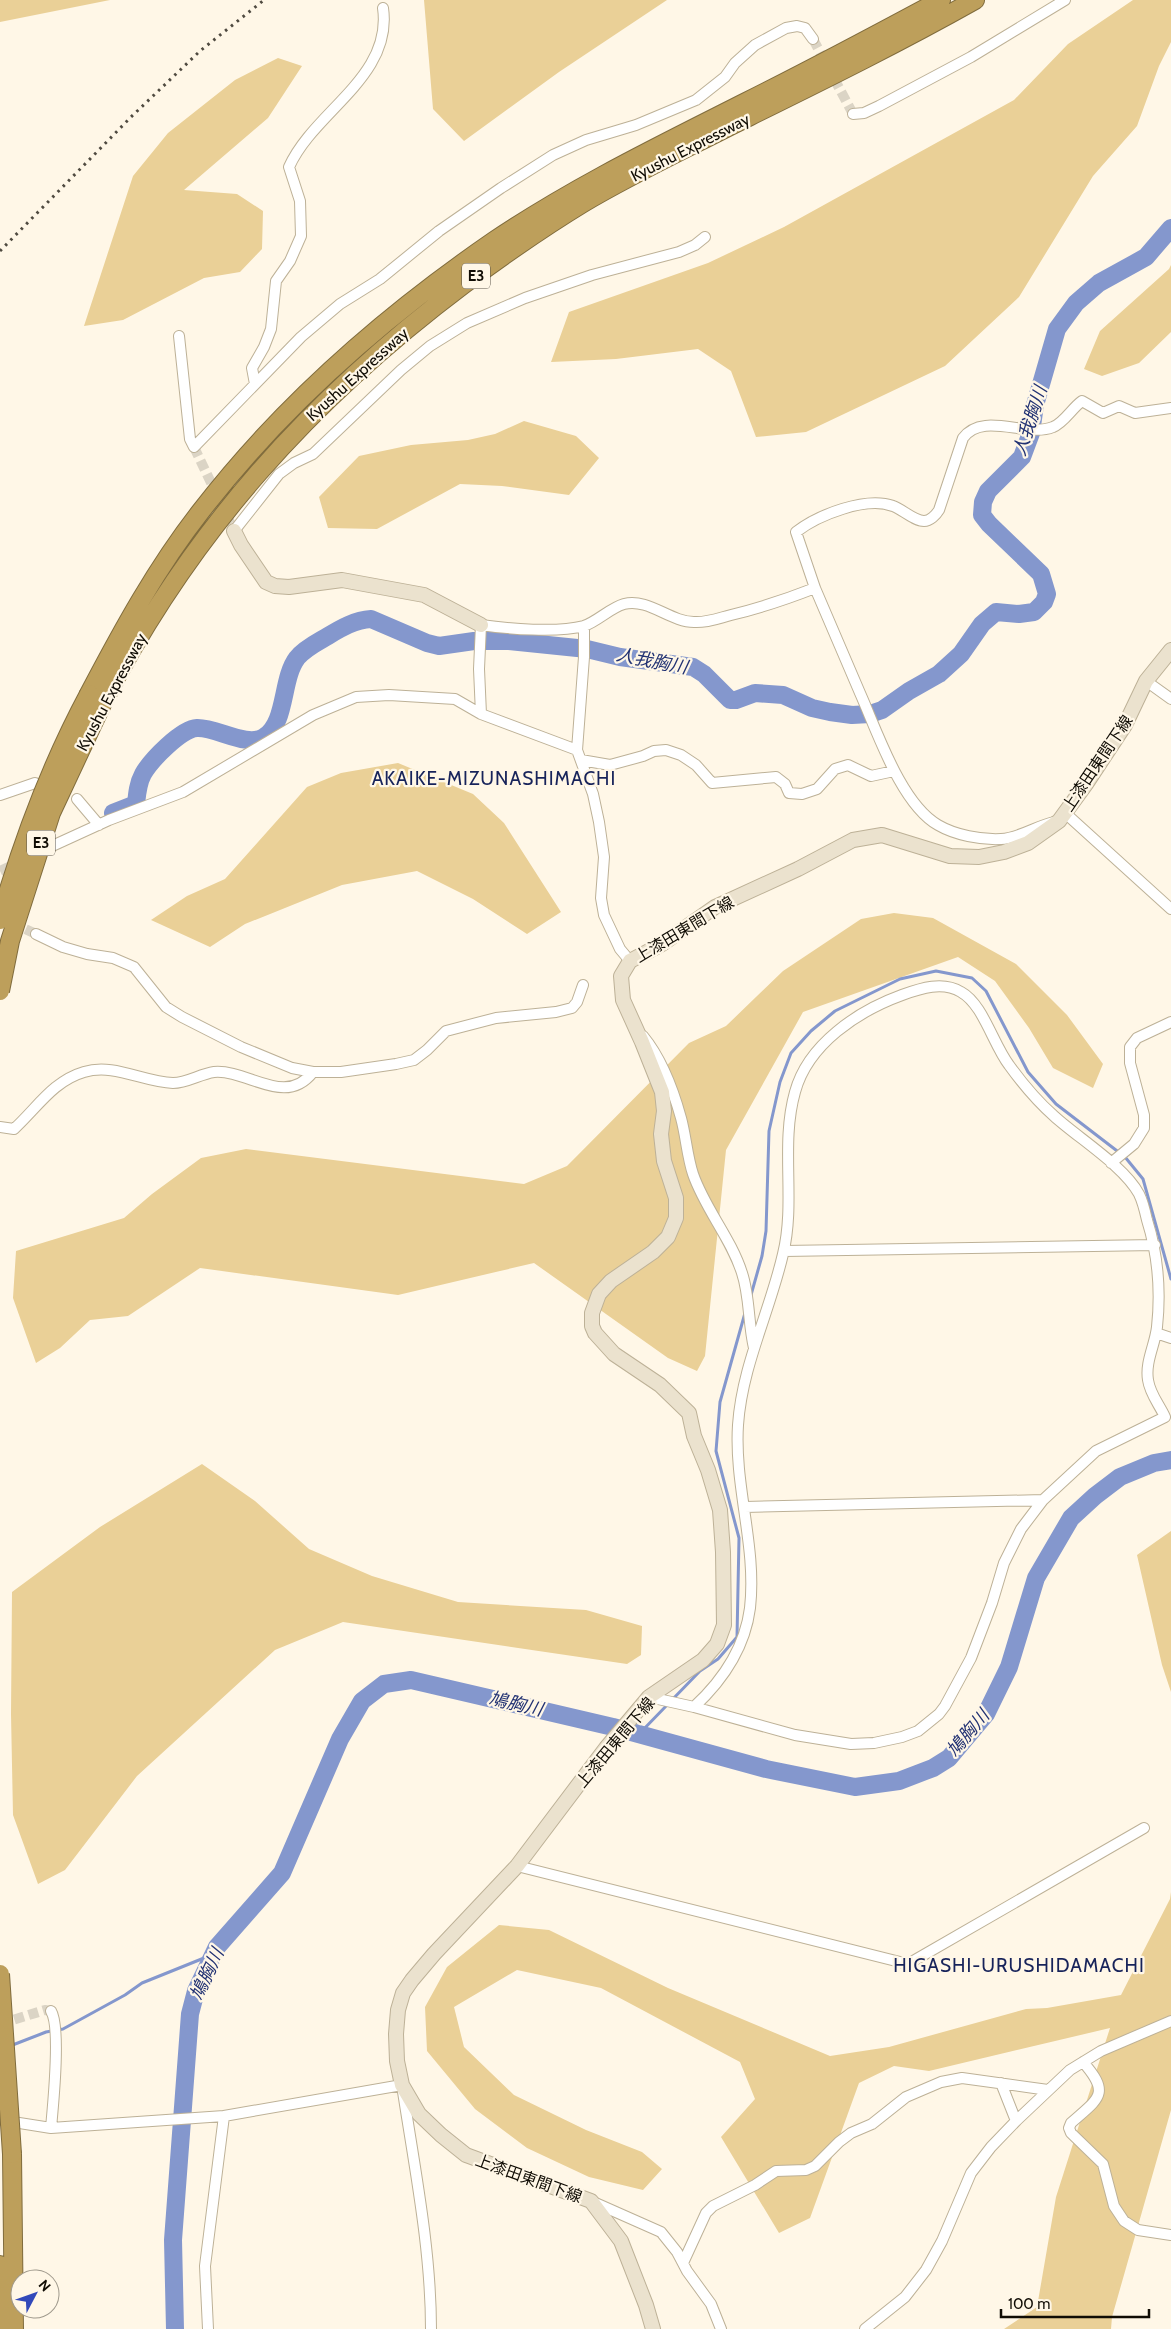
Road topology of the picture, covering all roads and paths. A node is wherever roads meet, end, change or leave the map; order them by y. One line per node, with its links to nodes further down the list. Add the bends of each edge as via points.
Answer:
1 (941, 0): 17 (highway, Kyushu Expressway / E3, via 575,191 495,241 408,305 291,409 200,512 166,560 110,654)
2 (975, 0): 17 (highway, Kyushu Expressway / E3, via 908,38 582,203 504,255 417,320 301,424 251,480 214,526 124,662)
3 (1064, 0): 6 (street, via 971,57 879,106)
4 (383, 8): 9 (street, via 383,33 370,67 305,139 289,167 300,201 301,236 290,261 276,281 271,329 252,368)
5 (813, 39): 9 (street, via 805,28 786,28 755,45 725,77 696,100 553,155 439,231 380,278 340,304 301,337)
6 (853, 114)
7 (705, 237): 11 (street, via 678,252 592,275 467,322 401,370 313,454 294,462 279,474)
8 (179, 336): 9 (street, via 190,439 194,447)
9 (255, 384)
10 (1171, 408): 12 (street, via 1135,413 1119,406 1103,414 1082,401 1050,428 984,426 971,430 963,438 936,515 924,521 889,505 866,504 811,521 796,532)
11 (234, 531): 13 (main road, via 266,582 275,586 342,580 424,595)
12 (815, 588): 14 (street, via 766,607 711,621 680,620 642,604 624,604); 22 (street)
13 (481, 625): 14 (street, via 516,629); 19 (street)
14 (584, 626): 20 (street)
15 (1171, 650): 16 (main road, 上漆田東間下線)
16 (1146, 681): 18 (street); 26 (main road, 上漆田東間下線, via 1125,725)
17 (96, 698): 30 (highway, Kyushu Expressway / E3, bridge, via 71,728 12,877); 34 (highway, Kyushu Expressway / E3, bridge, via 51,813 10,941)
18 (1171, 700)
19 (481, 714): 20 (street); 27 (street, via 455,699 389,695 356,697 313,715 183,792)
20 (577, 750): 21 (street)
21 (581, 760): 22 (street, via 610,765 654,750 666,750 696,765 712,784 776,777 789,792 802,794 818,789 835,769 848,765 871,776); 32 (street, via 600,822 604,915 620,949)
22 (894, 771): 26 (street, via 922,811 938,825 960,834 1001,839 1020,836)
23 (35, 783): 24 (street)
24 (0, 795)
25 (77, 799): 27 (street)
26 (1061, 816): 29 (street); 32 (main road, 上漆田東間下線, via 1028,843 979,857 950,856 882,834 853,840 715,907 662,944)
27 (99, 825): 28 (street)
28 (50, 847)
29 (1171, 909)
30 (0, 920)
31 (36, 934): 37 (street, via 62,948 113,958 134,967 166,1006 182,1017 249,1051 292,1068)
32 (630, 961): 35 (main road, 上漆田東間下線, via 621,976 620,986)
33 (583, 985): 37 (street, via 572,1008 496,1018 446,1031 414,1060 341,1072)
34 (0, 991)
35 (631, 1021): 44 (street, via 652,1046 666,1074 681,1118 693,1174 742,1273); 47 (main road, 上漆田東間下線, via 662,1092 661,1134 664,1161 676,1198 676,1218 668,1237 653,1252 611,1280 599,1294 592,1313 592,1326 614,1354 660,1385 689,1413 720,1510 723,1552 724,1625 717,1644 703,1660)
36 (1171, 1022): 39 (street, via 1137,1038 1130,1047 1130,1063 1144,1116 1144,1128 1134,1144)
37 (313, 1072): 38 (street, via 298,1086 283,1087 215,1072 173,1083 97,1069 57,1084 14,1129)
38 (0, 1127)
39 (1111, 1163): 40 (street, via 1137,1190); 41 (street, via 1035,1097 1007,1063 981,1012 964,993 938,986 921,988 869,1009 852,1020 823,1046 806,1067 796,1089 790,1117 789,1208)
40 (1155, 1244): 41 (street); 42 (street, via 1159,1275)
41 (784, 1251): 44 (street)
42 (1156, 1333): 43 (street); 45 (street, via 1148,1362 1148,1378 1152,1394 1165,1417 1096,1452)
43 (1171, 1338)
44 (754, 1349): 46 (street, via 738,1421 737,1445)
45 (1043, 1500): 46 (street); 48 (street, via 1021,1529 1004,1563 971,1658 945,1706 918,1731 902,1738 851,1744 796,1735)
46 (745, 1507): 48 (street, via 751,1580 746,1630 736,1653 712,1690)
47 (650, 1697): 48 (street); 50 (main road, 上漆田東間下線, via 606,1748)
48 (694, 1707)
49 (1144, 1828): 50 (street, via 908,1964)
50 (516, 1866): 56 (main road, 上漆田東間下線, via 434,1954 404,1994 398,2010 396,2034)
51 (0, 1974): 67 (highway, bridge, via 12,2154)
52 (51, 2011): 61 (street, via 55,2030)
53 (1171, 2021): 54 (street)
54 (1083, 2062): 57 (street); 63 (street, via 1096,2077 1099,2095 1071,2123 1071,2133 1103,2164 1114,2206 1124,2221 1138,2230)
55 (1002, 2083): 57 (street); 60 (street); 64 (street, via 962,2078 941,2082 906,2098 872,2124 839,2142 815,2166 806,2170 776,2172 720,2200 706,2213)
56 (402, 2085): 58 (street); 62 (main road, 上漆田東間下線, via 419,2114 466,2155); 69 (street, via 421,2214)
57 (1048, 2090): 60 (street)
58 (224, 2116): 61 (street); 68 (street, via 205,2266)
59 (0, 2120): 61 (street)
60 (1016, 2121): 72 (street, via 971,2173 926,2270 905,2297)
61 (51, 2128)
62 (591, 2200): 64 (street, via 661,2232); 70 (main road, 上漆田東間下線, via 621,2241)
63 (1171, 2235)
64 (682, 2263): 71 (street, via 710,2304)
65 (0, 2265): 66 (highway)
66 (0, 2327)
67 (14, 2329)
68 (208, 2329)
69 (431, 2329)
70 (653, 2329)
71 (721, 2329)
72 (865, 2329)

